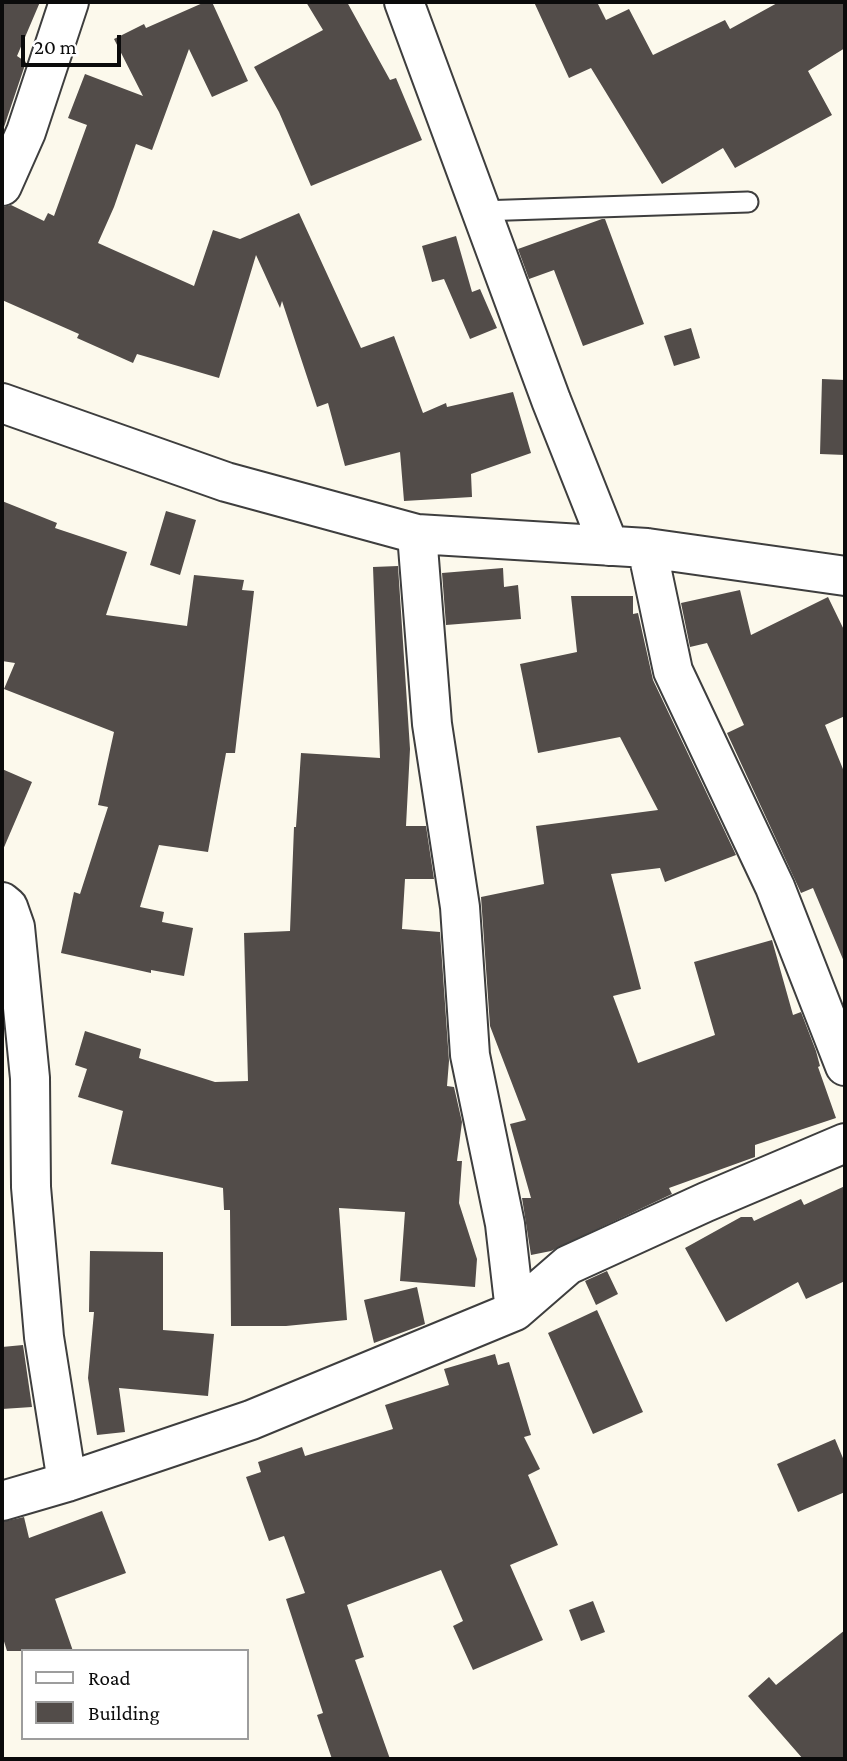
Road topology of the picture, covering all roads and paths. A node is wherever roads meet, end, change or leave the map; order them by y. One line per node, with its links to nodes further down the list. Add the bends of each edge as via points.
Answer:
1 (69, 2): 3 (street, via 26,132)
2 (404, 2): 5 (street)
3 (2, 186)
4 (748, 202): 5 (lane)
5 (480, 211): 8 (street)
6 (2, 403): 7 (street, via 226,482)
7 (417, 534): 8 (street); 14 (street, via 432,724 460,907 470,1055 505,1224)
8 (609, 546): 9 (street)
9 (647, 548): 10 (street); 12 (street, via 673,671 775,887)
10 (845, 576)
11 (2, 902): 15 (street, via 15,927 30,1078 31,1187 44,1337)
12 (845, 1066)
13 (845, 1143): 14 (street, via 568,1265)
14 (515, 1311): 15 (street, via 251,1420)
15 (67, 1482): 16 (street)
16 (2, 1501)

